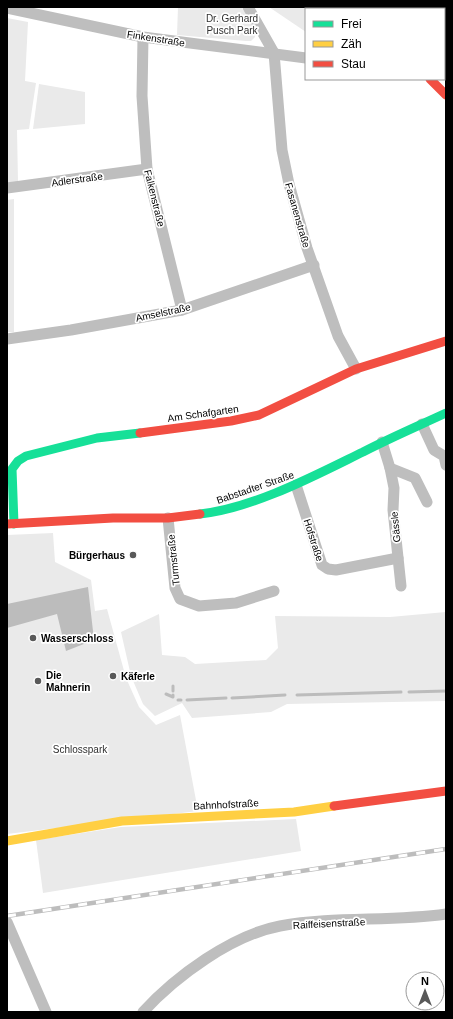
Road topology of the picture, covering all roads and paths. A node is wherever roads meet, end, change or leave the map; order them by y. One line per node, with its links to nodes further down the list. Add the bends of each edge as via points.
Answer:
1 (248, 7): 4 (street)
2 (7, 8): 3 (street, Finkenstraße)
3 (143, 37): 4 (street, Finkenstraße); 8 (street, Falkenstraße, via 142,96)
4 (274, 53): 5 (street, Finkenstraße); 10 (street, Fasanenstraße, via 282,150 289,184)
5 (305, 58)
6 (431, 80): 7 (street)
7 (446, 95)
8 (147, 170): 9 (street, Adlerstraße); 11 (street, Falkenstraße)
9 (7, 188)
10 (314, 266): 11 (street, Amselstraße); 14 (street, Fasanenstraße, via 338,336)
11 (182, 310): 12 (street, Amselstraße)
12 (7, 339)
13 (446, 341): 14 (street, Am Schafgarten)
14 (356, 369): 23 (street, Am Schafgarten, via 259,415 231,421 97,438 26,456 12,469)
15 (446, 413): 16 (street, Babstadter Straße)
16 (422, 424): 17 (street, Babstadter Straße); 18 (street, via 434,450 444,456)
17 (382, 442): 19 (street, Gässle); 20 (street, Babstadter Straße)
18 (446, 465)
19 (390, 468): 21 (street, via 415,478); 24 (street, Gässle, via 394,488 393,510)
20 (296, 485): 22 (street, Babstadter Straße, via 232,508); 24 (street, Hofstraße, via 322,565 336,570)
21 (427, 502)
22 (168, 518): 23 (street, Babstadter Straße, via 113,518); 26 (street, Turmstraße, via 175,588 180,599 199,606 236,603)
23 (11, 524)
24 (398, 558): 25 (street, Gässle)
25 (401, 586)
26 (274, 591)
27 (446, 791): 28 (street, Bahnhofstraße, via 294,812 122,822)
28 (7, 841)
29 (446, 914): 32 (street, Raiffeisenstraße, via 278,926 209,957 168,987)
30 (7, 922): 31 (street)
31 (46, 1012)
32 (143, 1012)

